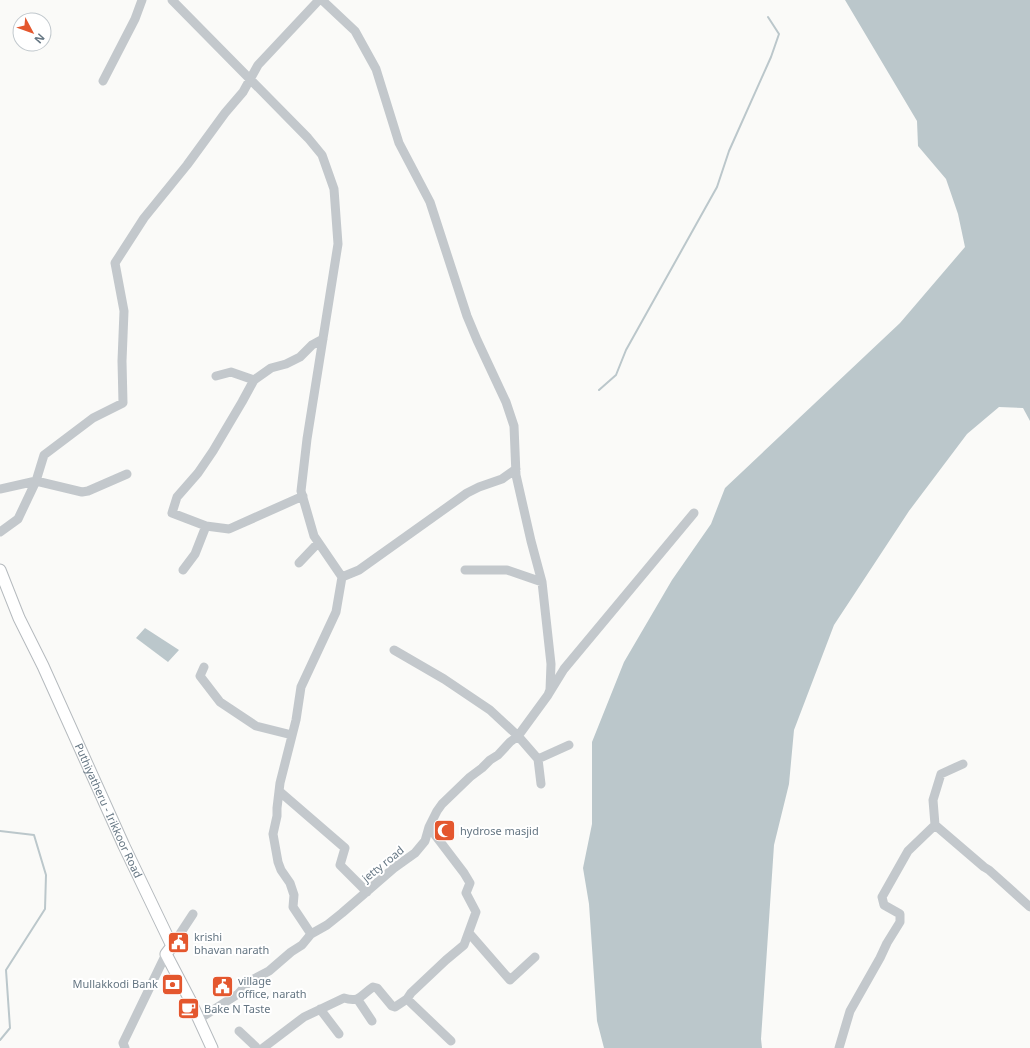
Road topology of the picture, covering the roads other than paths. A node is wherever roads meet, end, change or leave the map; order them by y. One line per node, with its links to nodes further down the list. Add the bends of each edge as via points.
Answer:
1 (142, 0): 5 (street, via 135,19)
2 (172, 0): 6 (street)
3 (319, 0): 6 (street, via 258,65)
4 (322, 0): 10 (street, via 355,31 376,69 399,143 430,202 467,316 506,402 514,426)
5 (103, 80)
6 (250, 80): 7 (street, via 322,155 334,189 338,244); 12 (street, via 144,218 115,264 124,311 123,403 93,418 44,454)
7 (323, 340): 9 (street, via 312,345 300,357 271,368); 14 (street, via 307,439 301,491)
8 (216, 376): 9 (street, via 231,372)
9 (254, 380): 16 (street, via 213,451 177,497 172,513)
10 (516, 469): 23 (street, via 502,479 467,494 359,570); 24 (street)
11 (127, 474): 12 (street, via 82,492)
12 (36, 481): 13 (street); 17 (street, via 18,519)
13 (0, 489)
14 (303, 496): 16 (street, via 229,529); 18 (street)
15 (694, 513): 27 (street, jetty road, via 564,669)
16 (206, 526): 21 (street, via 195,554)
17 (0, 532)
18 (318, 543): 19 (street); 23 (street)
19 (299, 563)
20 (0, 570): 42 (main road, Puthiyatheru - Irikkoor Road, via 19,618 43,666)
21 (183, 570)
22 (465, 570): 24 (street, via 507,570)
23 (342, 577): 28 (street, via 336,612 301,687)
24 (542, 582): 27 (street, via 550,664)
25 (394, 650): 29 (street, via 490,710)
26 (204, 667): 28 (street, via 200,676 220,702 256,726)
27 (548, 695): 29 (street, jetty road)
28 (292, 735): 34 (street)
29 (518, 736): 31 (street); 36 (street, jetty road, via 442,804)
30 (569, 745): 31 (street)
31 (538, 759): 33 (street)
32 (963, 764): 35 (street, via 941,774 933,800)
33 (541, 784)
34 (279, 791): 37 (street, via 345,848 340,865); 41 (street, via 273,834 278,862 294,895 293,907)
35 (935, 825): 38 (street); 55 (street, via 908,851 882,897 884,905 900,914 900,922 850,1011)
36 (428, 827): 37 (street, jetty road, via 425,840 415,853); 40 (street, via 470,883 466,893 476,912)
37 (367, 892): 41 (street, jetty road, via 327,925)
38 (1030, 907)
39 (193, 914): 42 (street)
40 (469, 933): 43 (street, via 510,980); 44 (street, via 464,945)
41 (311, 934): 47 (street, jetty road, via 302,945 269,971 250,981 231,998)
42 (169, 950): 47 (main road, Puthiyatheru - Irikkoor Road); 52 (street, via 123,1044)
43 (535, 957)
44 (407, 999): 45 (street, via 393,1007 375,987); 51 (street)
45 (358, 1000): 46 (street, via 344,998); 48 (street)
46 (320, 1010): 50 (street); 54 (street, via 304,1017)
47 (199, 1019): 53 (main road, Puthiyatheru - Irikkoor Road)
48 (372, 1021)
49 (239, 1030): 54 (street)
50 (339, 1034)
51 (451, 1041)
52 (124, 1048)
53 (212, 1048)
54 (258, 1048)
55 (839, 1048)

